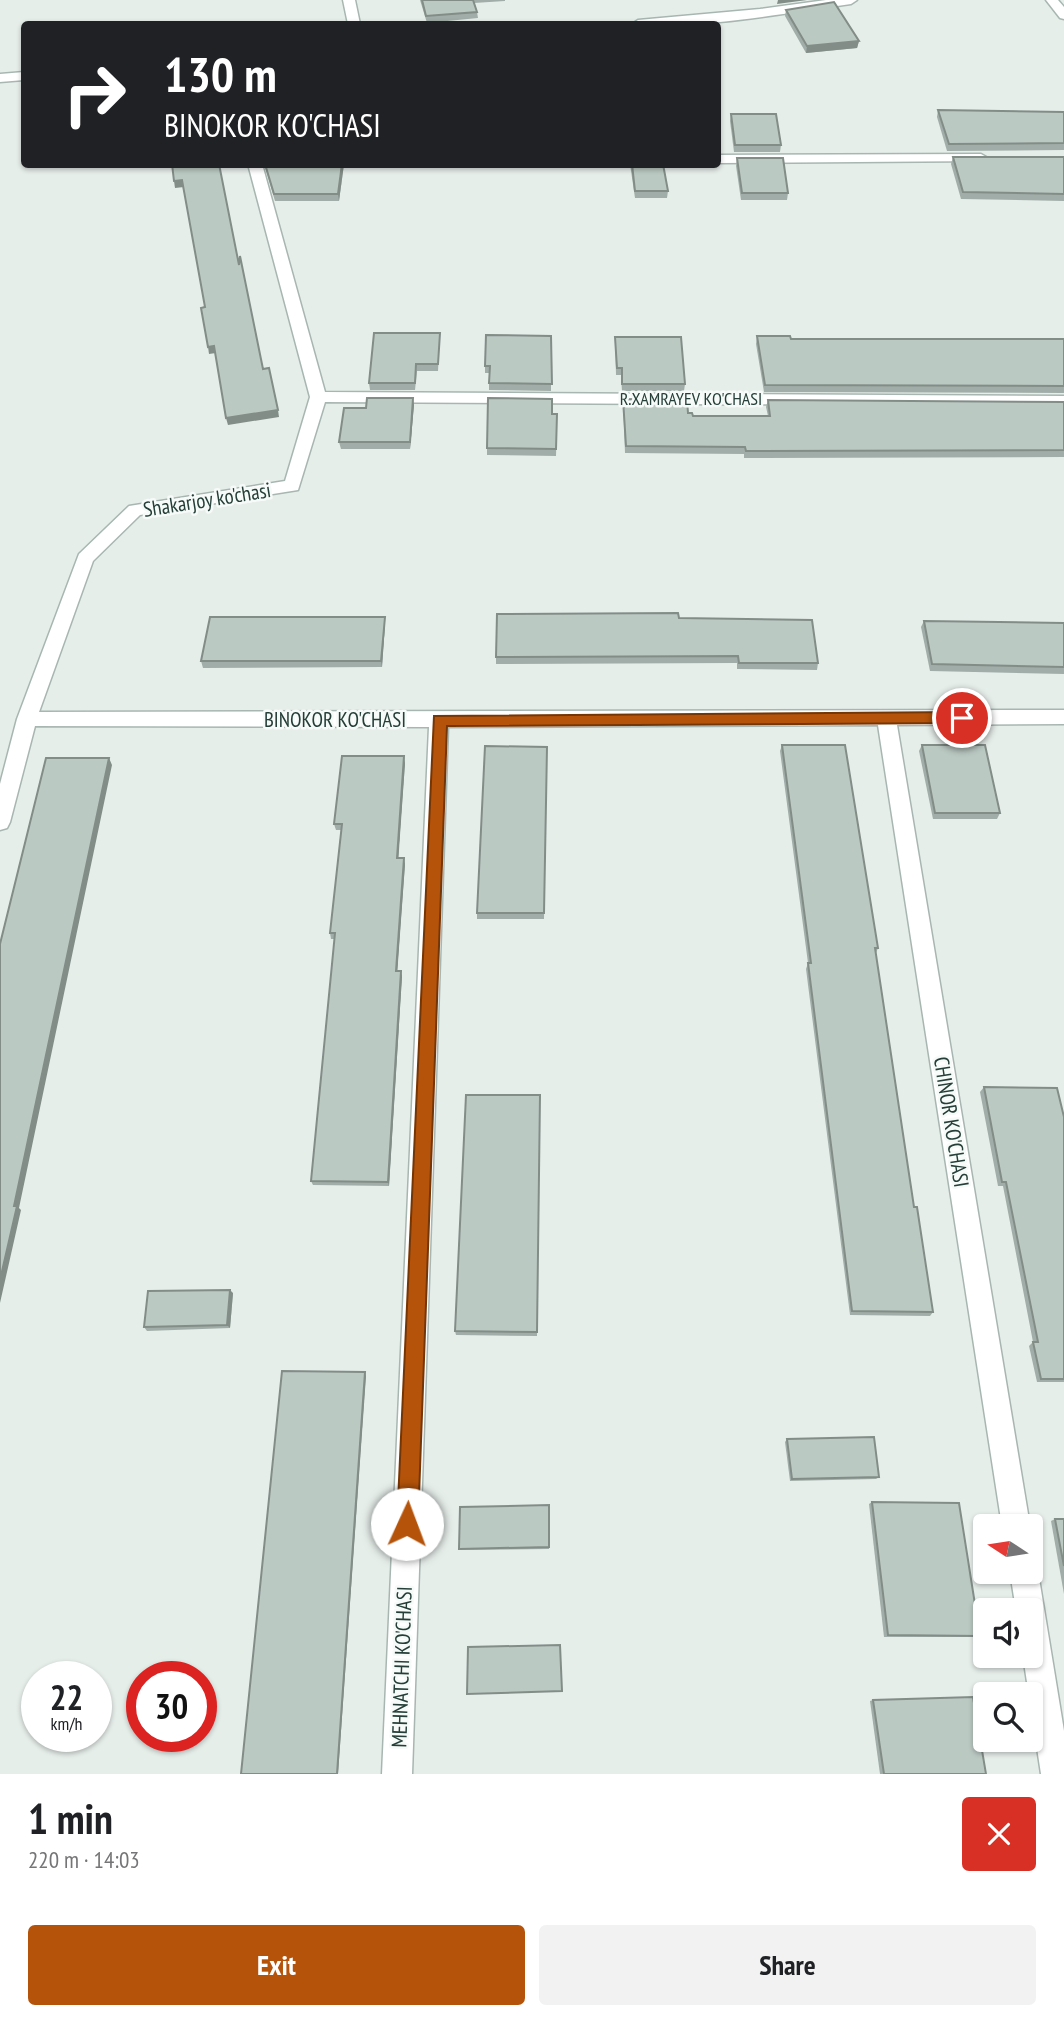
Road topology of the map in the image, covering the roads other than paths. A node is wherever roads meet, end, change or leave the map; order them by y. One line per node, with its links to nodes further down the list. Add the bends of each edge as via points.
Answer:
1 (349, 0): 5 (street)
2 (851, 0): 6 (street)
3 (1052, 0): 4 (street)
4 (1064, 15)
5 (353, 21)
6 (671, 21)
7 (21, 76): 8 (street)
8 (0, 78)
9 (995, 158): 10 (street)
10 (721, 159)
11 (256, 168): 12 (street)
12 (318, 397): 13 (street, R.XAMRAYEV KO'CHASI); 16 (street, Shakarjoy ko'chasi, via 292,486 135,510 85,558)
13 (1064, 401)
14 (1064, 717): 15 (street, BINOKOR KO'CHASI)
15 (886, 718): 17 (street, BINOKOR KO'CHASI); 19 (street, CHINOR KO'CHASI)
16 (27, 719): 17 (street, BINOKOR KO'CHASI); 18 (street, Shakarjoy ko'chasi)
17 (439, 720): 21 (street, MEHNATCHI KO'CHASI)
18 (0, 822)
19 (1014, 1514)
20 (1039, 1668): 22 (street)
21 (397, 1774)
22 (1056, 1774)

